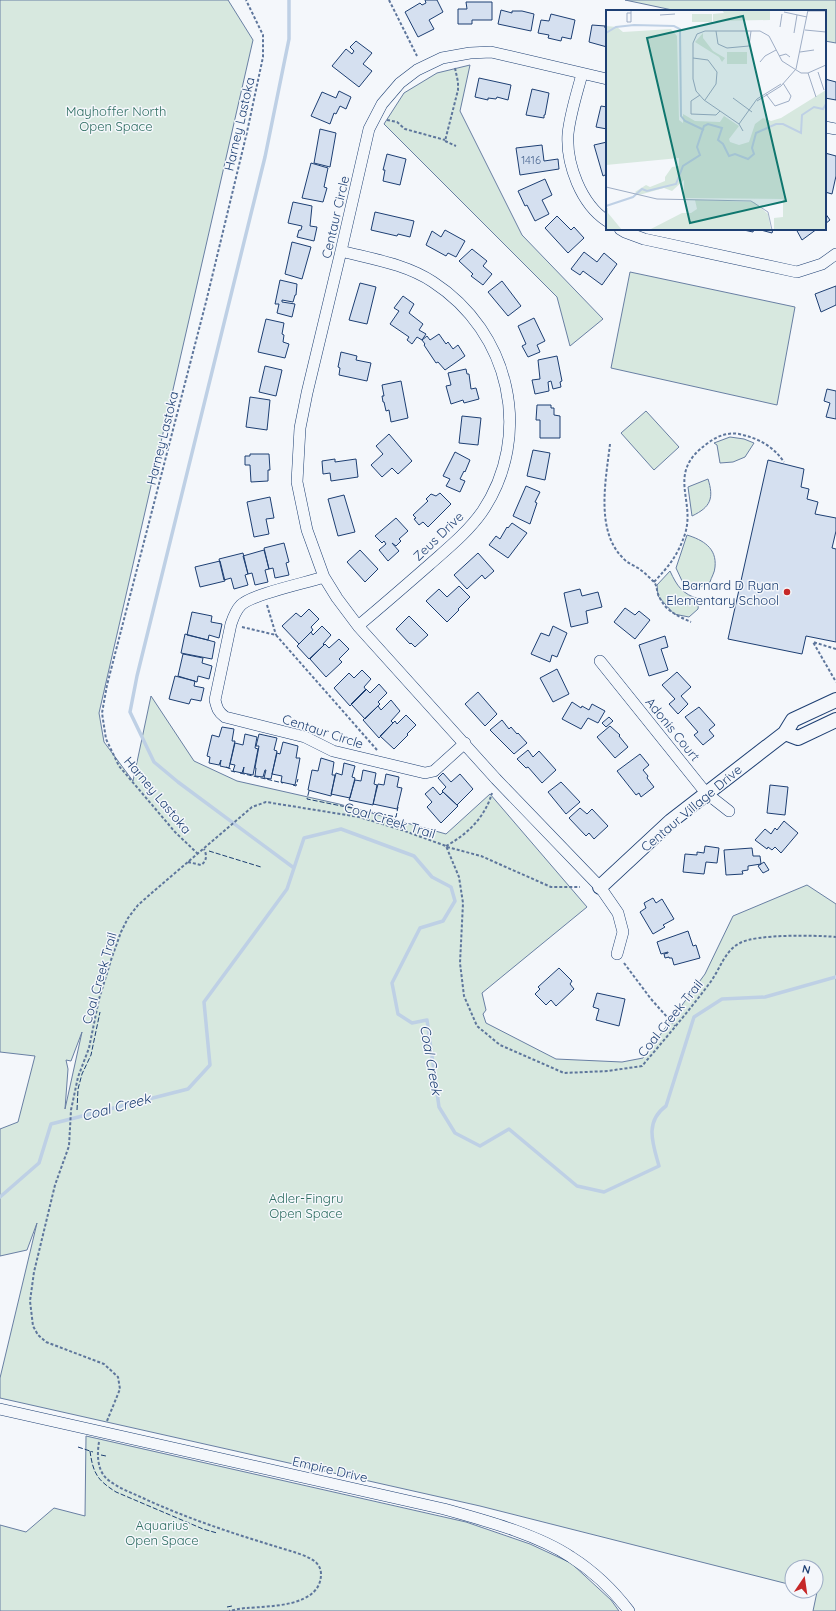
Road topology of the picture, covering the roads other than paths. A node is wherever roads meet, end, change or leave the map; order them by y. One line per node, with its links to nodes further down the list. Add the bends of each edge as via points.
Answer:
1 (582, 74): 2 (street, Centaur Circle); 5 (street, via 568,134 569,160 577,184 586,200); 7 (street, Centaur Circle, via 490,52 470,52 442,58 417,70 400,83 382,104 369,129)
2 (606, 79)
3 (826, 127): 4 (street)
4 (836, 130)
5 (606, 220)
6 (622, 230): 8 (street, via 644,239 797,272 822,264)
7 (342, 251): 9 (street, Centaur Circle, via 300,428 297,482 307,530); 10 (street, Zeus Drive, via 406,268 432,281 458,301 477,322 494,350 506,381 510,419 507,451 498,482 467,532)
8 (836, 254)
9 (324, 577): 10 (street, Centaur Circle, via 336,598); 15 (street, Centaur Circle, via 252,598 241,605 231,624 215,700 220,714 305,737 333,751 425,773 434,771)
10 (358, 626): 15 (street, Centaur Circle)
11 (600, 661): 16 (street, Adonis Court)
12 (836, 700): 14 (street, Centaur Village Drive, via 793,720)
13 (836, 720): 14 (street, via 798,738)
14 (785, 733): 16 (street, Centaur Village Drive)
15 (465, 743): 18 (street, Centaur Circle, via 496,779)
16 (706, 793): 17 (street, Adonis Court); 18 (street, Centaur Village Drive, via 671,821)
17 (729, 810)
18 (600, 887): 19 (street, Centaur Circle, via 618,913 622,932)
19 (617, 954)
20 (0, 1409): 21 (street, Empire Drive, via 444,1509 490,1522 571,1556 596,1576)
21 (628, 1611)

